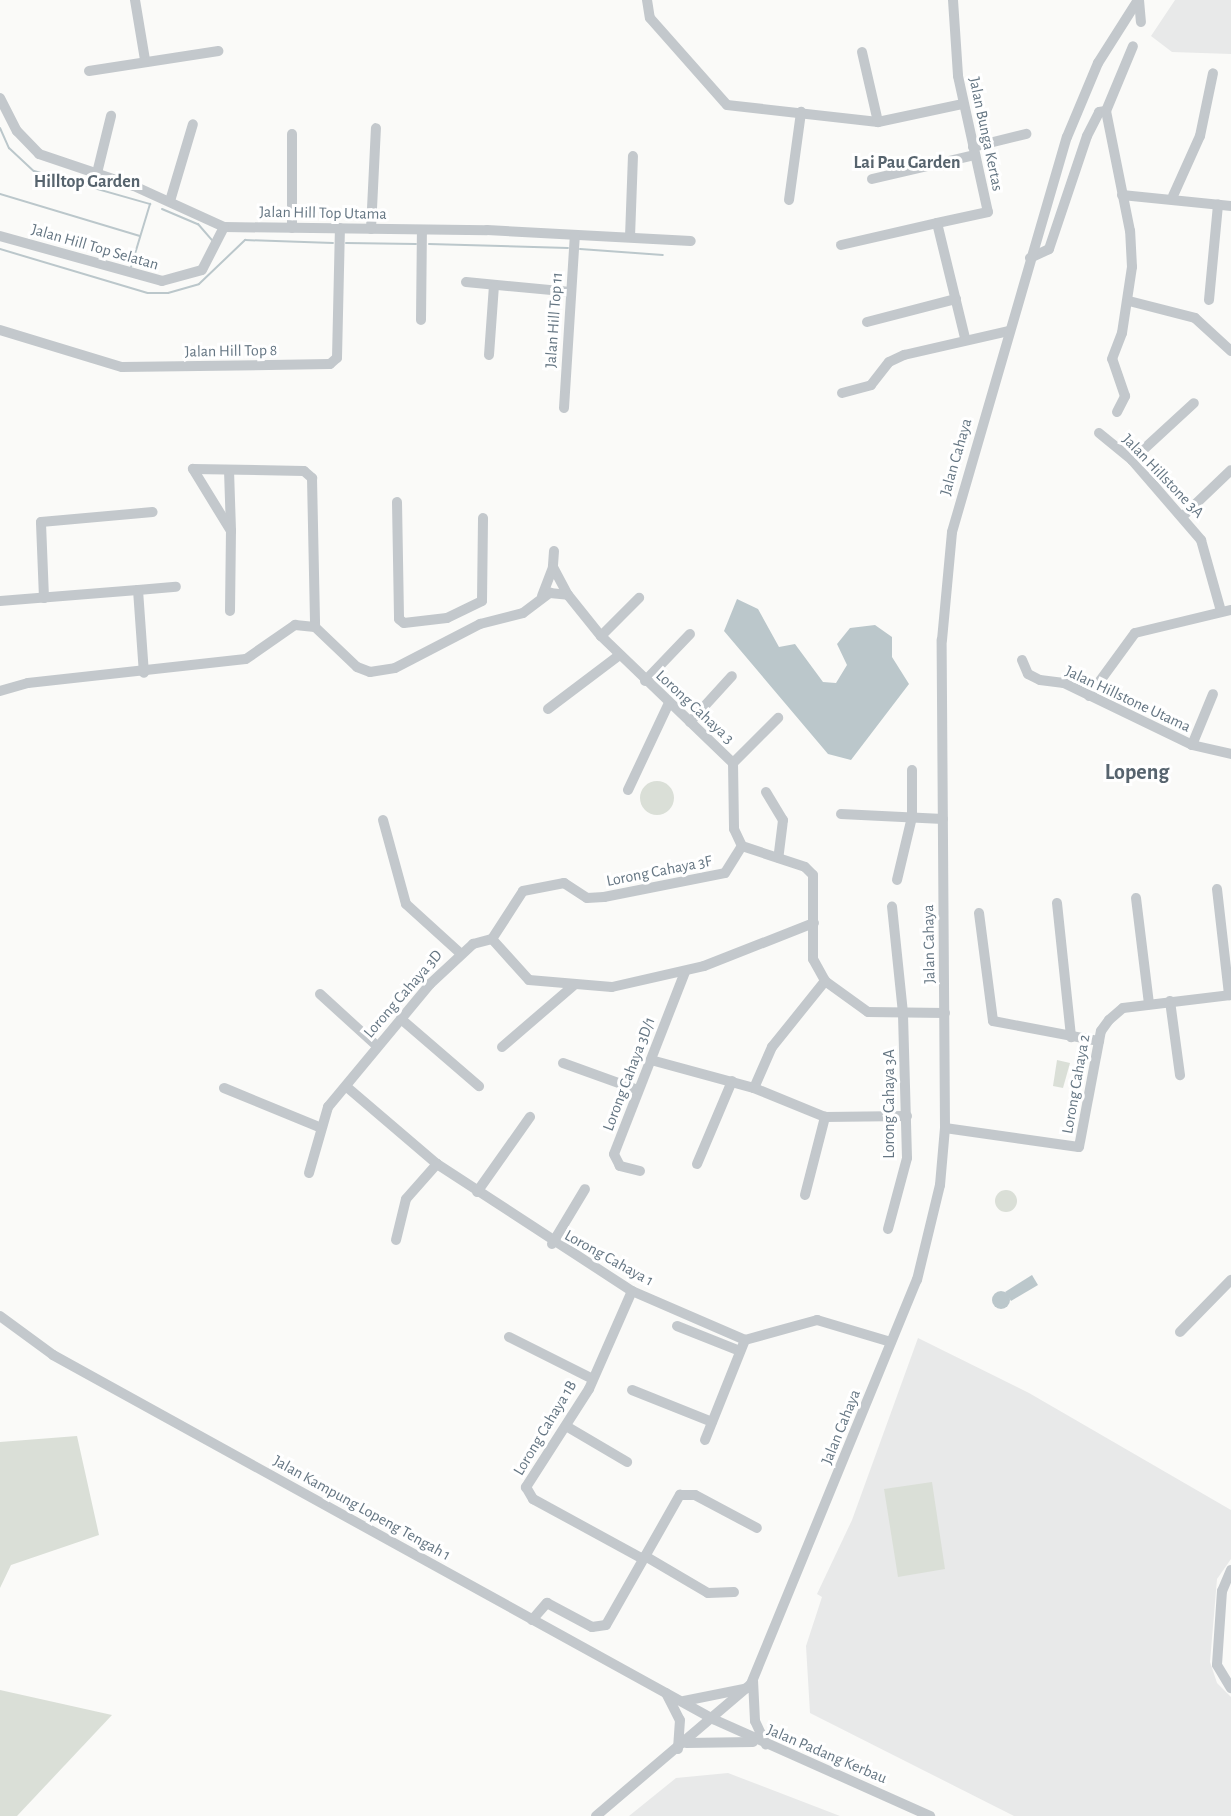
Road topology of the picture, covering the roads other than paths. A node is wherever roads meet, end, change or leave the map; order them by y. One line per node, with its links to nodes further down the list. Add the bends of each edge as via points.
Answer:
1 (135, 0): 9 (street)
2 (647, 0): 15 (street, via 650,18 722,102)
3 (953, 0): 13 (street, Jalan Bunga Kertas)
4 (1139, 0): 5 (street); 43 (street, Jalan Cahaya, via 1076,111)
5 (1141, 22)
6 (1133, 46): 14 (street)
7 (219, 51): 9 (street)
8 (862, 52): 17 (street)
9 (145, 60): 10 (street)
10 (89, 71)
11 (1213, 73): 27 (street, via 1200,136)
12 (0, 98): 24 (street, Jalan Hill Top Utama, via 16,131 39,154)
13 (963, 104): 17 (street); 22 (street, Jalan Bunga Kertas)
14 (1106, 111): 26 (street); 43 (street, via 1099,112 1087,136 1049,249)
15 (801, 112): 17 (street); 28 (street)
16 (111, 116): 24 (street)
17 (878, 122)
18 (193, 124): 29 (street)
19 (376, 129): 36 (street)
20 (292, 134): 34 (street)
21 (1026, 134): 22 (street)
22 (974, 151): 25 (street); 32 (street, Jalan Bunga Kertas, via 988,212)
23 (633, 156): 40 (street)
24 (97, 172): 29 (street, Jalan Hill Top Utama)
25 (872, 179)
26 (1122, 195): 27 (street); 49 (street, via 1130,231)
27 (1173, 196): 30 (street)
28 (789, 200)
29 (170, 201): 33 (street, Jalan Hill Top Utama)
30 (1218, 204): 31 (street); 48 (street)
31 (1231, 206)
32 (938, 223): 42 (street); 47 (street)
33 (224, 227): 34 (street, Jalan Hill Top Utama); 39 (street, Jalan Hill Top Selatan, via 202,270 162,281)
34 (292, 228): 35 (street, Jalan Hill Top Utama)
35 (340, 228): 36 (street, Jalan Hill Top Utama); 52 (street, Jalan Hill Top 8, via 337,358 330,364 122,368)
36 (371, 229): 37 (street, Jalan Hill Top Utama)
37 (422, 230): 38 (street, Jalan Hill Top Utama); 50 (street)
38 (575, 235): 40 (street, Jalan Hill Top Utama); 46 (street, Jalan Hill Top 11)
39 (0, 236)
40 (630, 237): 41 (street, Jalan Hill Top Utama)
41 (691, 242)
42 (841, 245)
43 (1030, 258): 53 (street, Jalan Cahaya)
44 (466, 282): 45 (street)
45 (494, 286): 46 (street); 56 (street)
46 (571, 292): 59 (street, Jalan Hill Top 11)
47 (956, 298): 51 (street); 54 (street)
48 (1209, 300)
49 (1129, 301): 55 (street, via 1195,318); 60 (street, via 1112,359 1125,396)
50 (421, 320)
51 (867, 321)
52 (0, 330)
53 (1010, 331): 54 (street); 106 (street, Jalan Cahaya, via 961,489 947,564)
54 (965, 338): 57 (street, via 898,357 871,385)
55 (1231, 351)
56 (489, 355)
57 (842, 393)
58 (1194, 403): 62 (street)
59 (564, 408)
60 (1117, 412)
61 (1099, 433): 62 (street, Jalan Hillstone 3A)
62 (1132, 460): 67 (street, Jalan Hillstone 3A)
63 (229, 470): 69 (street); 69 (street, via 191,473); 83 (street, via 304,471 312,478)
64 (1231, 470): 67 (street)
65 (397, 502): 79 (street, via 399,619 413,624)
66 (153, 512): 76 (street, via 41,522)
67 (1183, 516): 81 (street, Jalan Hillstone 3A, via 1201,540)
68 (483, 518): 79 (street)
69 (231, 531): 80 (street)
70 (554, 551): 71 (street)
71 (553, 567): 74 (street, Lorong Cahaya 3); 75 (street)
72 (176, 587): 73 (street)
73 (138, 590): 76 (street); 88 (street)
74 (568, 595): 75 (street); 85 (street, Lorong Cahaya 3)
75 (542, 596): 82 (street, via 523,613)
76 (44, 598): 78 (street)
77 (639, 598): 85 (street)
78 (0, 601)
79 (479, 604): 82 (street)
80 (230, 610)
81 (1226, 610): 93 (street, via 1135,633)
82 (485, 622): 83 (street, via 395,668 370,672 357,667)
83 (315, 627): 88 (street, via 288,628 246,659)
84 (690, 634): 90 (street)
85 (601, 636): 86 (street, Lorong Cahaya 3)
86 (618, 656): 90 (street, Lorong Cahaya 3); 95 (street)
87 (1022, 660): 93 (street, Jalan Hillstone Utama, via 1028,674)
88 (144, 673): 91 (street, via 28,683)
89 (732, 676): 97 (street)
90 (645, 681): 94 (street, Lorong Cahaya 3)
91 (0, 691)
92 (1213, 694): 98 (street)
93 (1089, 696): 98 (street, Jalan Hillstone Utama)
94 (669, 703): 97 (street, Lorong Cahaya 3); 102 (street)
95 (548, 709)
96 (778, 718): 100 (street)
97 (690, 722): 100 (street, Lorong Cahaya 3)
98 (1192, 745): 99 (street, Jalan Hillstone Utama)
99 (1231, 754)
100 (733, 764): 108 (street, Lorong Cahaya 3, via 735,837)
101 (912, 770): 105 (street)
102 (628, 789)
103 (766, 792): 109 (street, via 783,820)
104 (841, 814): 105 (street)
105 (912, 817): 106 (street); 110 (street)
106 (943, 819): 127 (street, Jalan Cahaya)
107 (383, 820): 118 (street, via 406,904)
108 (742, 846): 109 (street); 117 (street, Lorong Cahaya 3F, via 725,873 604,897 581,895 564,883 523,891)
109 (778, 858): 116 (street, via 813,875)
110 (897, 880)
111 (1217, 889): 123 (street)
112 (1136, 898): 125 (street)
113 (1057, 903): 129 (street)
114 (892, 907): 126 (street, Lorong Cahaya 3A)
115 (979, 913): 129 (street, via 993,1021)
116 (813, 923): 119 (street); 120 (street, via 813,959)
117 (492, 939): 118 (street, Lorong Cahaya 3D); 121 (street, via 520,976)
118 (459, 952): 128 (street, Lorong Cahaya 3D)
119 (685, 972): 121 (street, via 612,987); 133 (street, Lorong Cahaya 3D/1)
120 (825, 981): 126 (street, via 868,1012); 140 (street, via 772,1047)
121 (573, 986): 132 (street)
122 (320, 994): 131 (street)
123 (1230, 995): 124 (street, Lorong Cahaya 2)
124 (1170, 1001): 125 (street, Lorong Cahaya 2); 135 (street)
125 (1149, 1004): 130 (street, Lorong Cahaya 2, via 1123,1008 1108,1020)
126 (903, 1013): 127 (street); 142 (street, Lorong Cahaya 3A)
127 (945, 1013): 146 (street, Jalan Cahaya)
128 (401, 1019): 131 (street, Lorong Cahaya 3D); 137 (street)
129 (1071, 1036): 130 (street)
130 (1099, 1041): 146 (street, Lorong Cahaya 2, via 1079,1147)
131 (377, 1046): 139 (street, Lorong Cahaya 3D)
132 (502, 1047)
133 (651, 1060): 136 (street); 141 (street, Lorong Cahaya 3D/1)
134 (563, 1063): 141 (street)
135 (1180, 1075)
136 (732, 1081): 140 (street); 148 (street)
137 (479, 1086)
138 (224, 1088): 145 (street)
139 (348, 1088): 145 (street, Lorong Cahaya 3D, via 328,1107); 147 (street, Lorong Cahaya 1)
140 (754, 1088): 143 (street)
141 (638, 1090): 149 (street, Lorong Cahaya 3D/1, via 614,1154 620,1166)
142 (907, 1116): 143 (street); 154 (street, Lorong Cahaya 3A, via 907,1158)
143 (825, 1117): 153 (street)
144 (530, 1118): 152 (street)
145 (319, 1127): 150 (street, Lorong Cahaya 3D)
146 (945, 1128): 164 (street, Jalan Cahaya, via 930,1237)
147 (437, 1164): 152 (street, Lorong Cahaya 1); 155 (street, via 406,1199)
148 (698, 1164)
149 (640, 1171)
150 (309, 1173)
151 (585, 1189): 156 (street)
152 (477, 1192): 156 (street, Lorong Cahaya 1)
153 (805, 1195)
154 (888, 1229)
155 (396, 1240)
156 (552, 1244): 158 (street, Lorong Cahaya 1)
157 (1231, 1280): 161 (street)
158 (632, 1291): 163 (street, Lorong Cahaya 1); 166 (street, Lorong Cahaya 1B)
159 (0, 1316): 176 (street, Jalan Kampung Lopeng Tengah 1, via 53,1355)
160 (677, 1326): 165 (street)
161 (1180, 1332)
162 (509, 1337): 166 (street)
163 (746, 1340): 164 (street, via 817,1320); 165 (street)
164 (891, 1342): 177 (street, Jalan Cahaya)
165 (740, 1351): 168 (street)
166 (591, 1378): 169 (street, Lorong Cahaya 1B)
167 (632, 1390): 168 (street)
168 (712, 1422): 170 (street)
169 (566, 1426): 171 (street); 173 (street, Lorong Cahaya 1B, via 529,1479 528,1494)
170 (705, 1440)
171 (627, 1462)
172 (757, 1528): 173 (street, via 686,1494 676,1500)
173 (644, 1558): 175 (street, via 708,1593); 176 (street, via 599,1630 547,1603)
174 (1231, 1570): 178 (street, via 1222,1591 1217,1665)
175 (734, 1592)
176 (532, 1620): 179 (street, Jalan Kampung Lopeng Tengah 1)
177 (751, 1684): 180 (street); 181 (street, Jalan Cahaya); 182 (street, via 755,1721)
178 (1231, 1688)
179 (664, 1690): 180 (street, Jalan Kampung Lopeng Tengah 1); 183 (street, via 680,1720)
180 (684, 1701): 181 (street, Jalan Kampung Lopeng Tengah 1)
181 (713, 1719): 182 (street, Jalan Padang Kerbau); 183 (street, Jalan Cahaya)
182 (763, 1743): 183 (street); 185 (street, Jalan Padang Kerbau)
183 (682, 1746): 184 (street, Jalan Cahaya)
184 (596, 1816)
185 (930, 1816)

